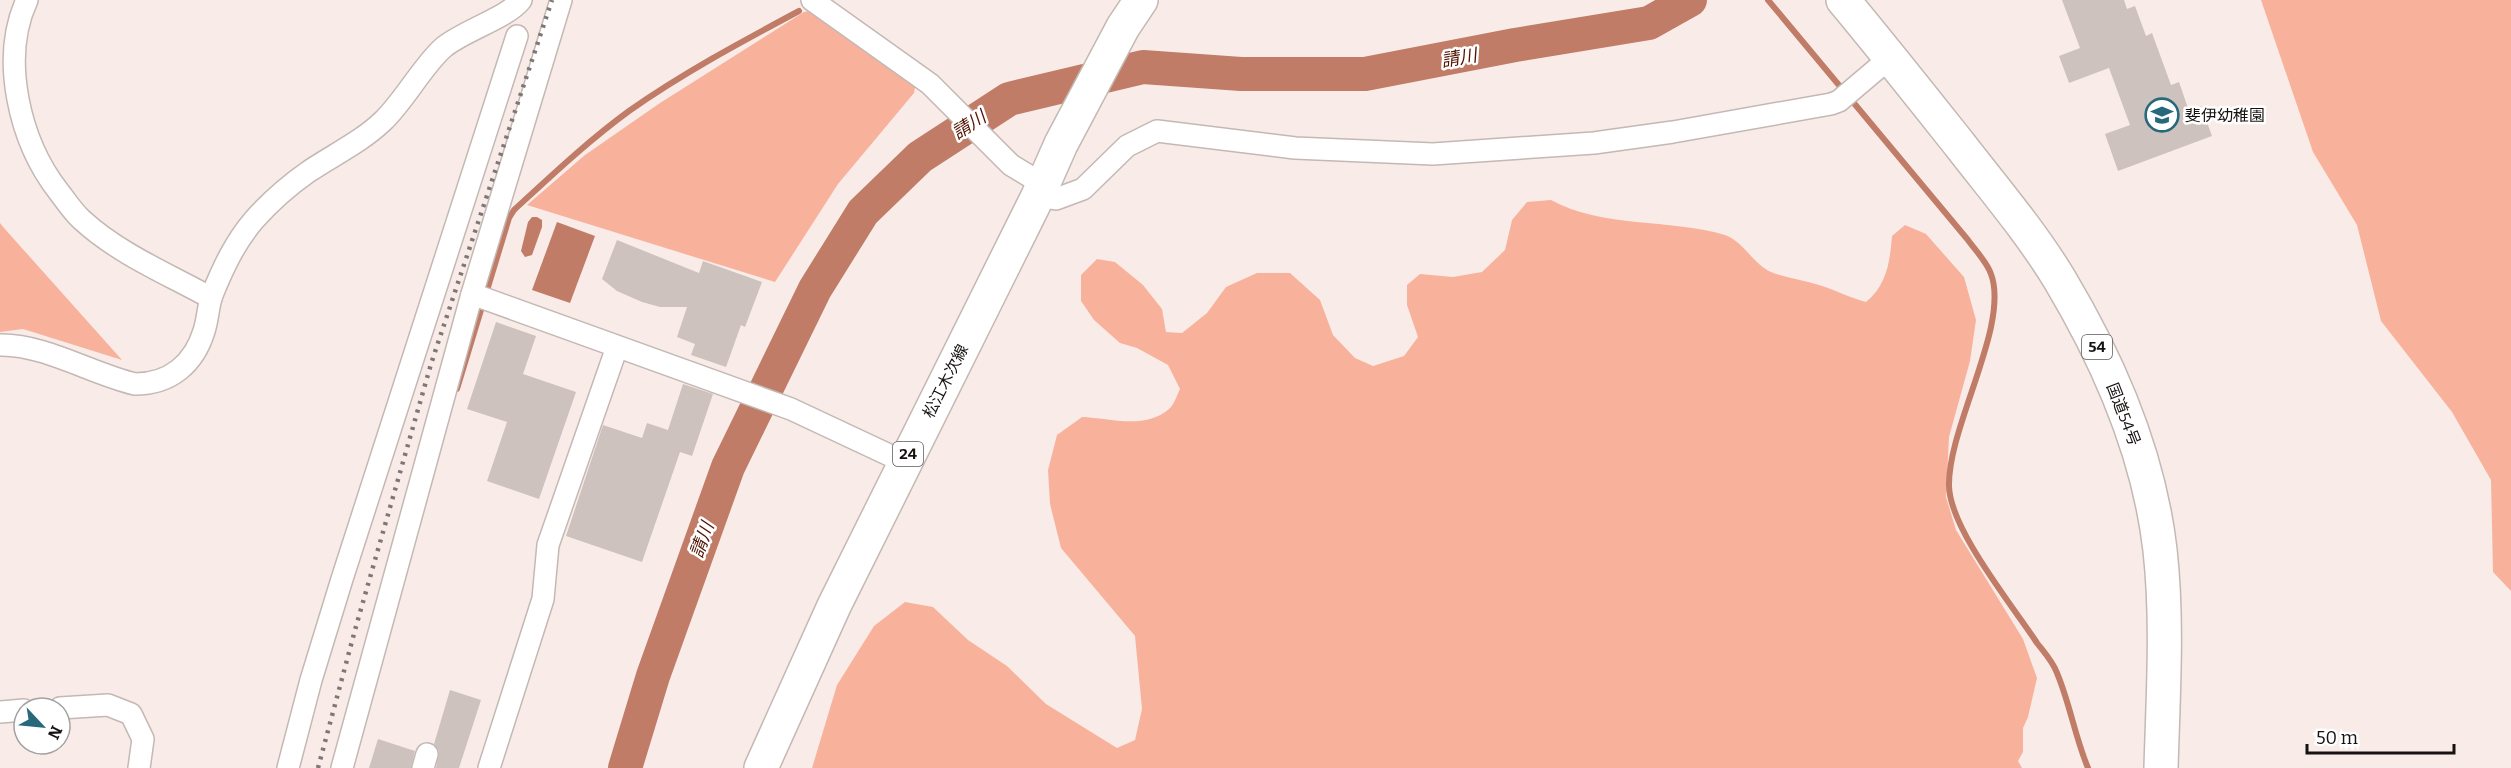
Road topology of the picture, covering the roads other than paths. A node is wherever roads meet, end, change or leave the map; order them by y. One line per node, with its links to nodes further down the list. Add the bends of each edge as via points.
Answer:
1 (27, 0): 11 (street, via 11,26 5,57 16,121 29,146 80,219 116,246)
2 (520, 0): 11 (street, via 513,9 464,32 442,49 383,121 270,202 234,247)
3 (561, 0): 10 (street)
4 (812, 0): 9 (street, via 943,94 991,146)
5 (1843, 0): 8 (main road, 国道54号 / 54)
6 (1132, 9): 9 (main road, 松江木次線 / 24, via 1061,144)
7 (517, 36): 17 (street, via 342,579)
8 (1891, 57): 9 (street, via 1846,94 1662,134 1594,142 1433,154 1295,148 1157,131 1127,146 1083,189 1056,200); 21 (main road, 国道54号 / 54, via 2016,217 2059,279 2098,348 2122,405 2139,453 2160,550 2164,616)
9 (1041, 191): 14 (main road, 松江木次線 / 24)
10 (481, 297): 13 (street); 18 (street)
11 (211, 298): 12 (street, via 204,332 186,365 165,380 150,384 124,381 47,355)
12 (0, 345)
13 (617, 347): 14 (street, via 791,409); 19 (street, via 548,545 543,599)
14 (904, 462): 20 (main road, 松江木次線 / 24)
15 (72, 707): 16 (street, via 108,705 131,714 143,739)
16 (139, 768)
17 (288, 768)
18 (342, 768)
19 (489, 768)
20 (761, 768)
21 (2161, 768)

